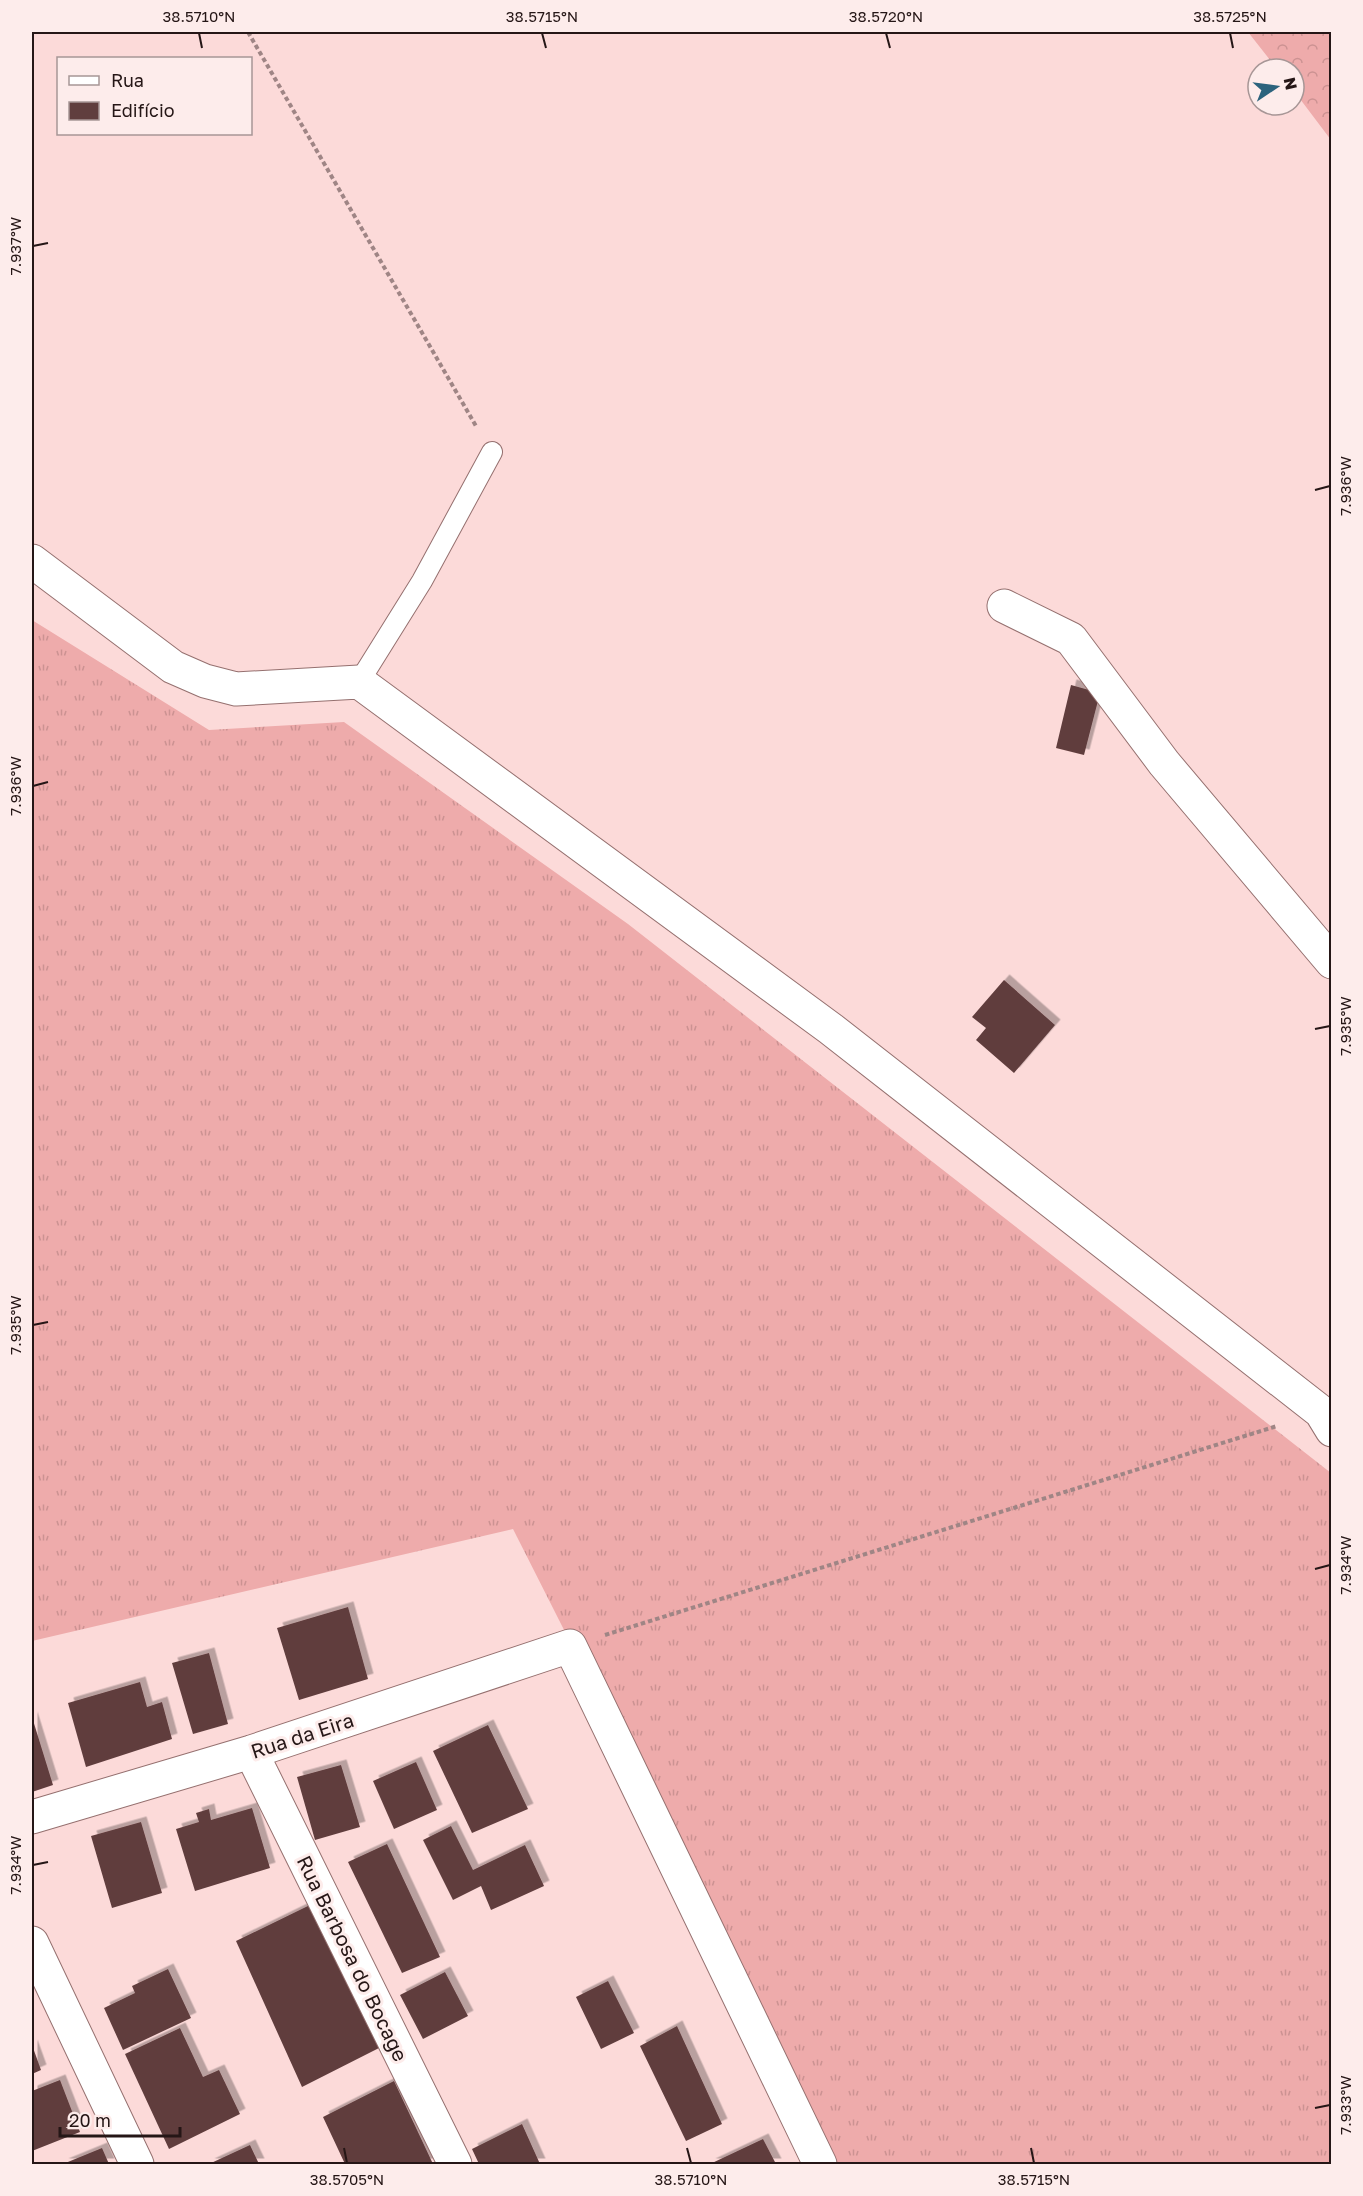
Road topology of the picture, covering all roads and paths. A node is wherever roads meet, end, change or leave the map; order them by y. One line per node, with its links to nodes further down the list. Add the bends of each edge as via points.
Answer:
1 (248, 32): 2 (path)
2 (492, 452): 5 (lane, via 422,581)
3 (32, 561): 5 (street, via 173,667 205,681 236,689)
4 (1004, 606): 6 (street, via 1071,639 1164,763)
5 (359, 682): 7 (street, via 831,1029)
6 (1332, 962)
7 (1326, 1421): 8 (path)
8 (570, 1646): 9 (street, Rua da Eira); 14 (street)
9 (251, 1752): 10 (street, Rua da Eira); 13 (street, Rua Barbosa do Bocage)
10 (32, 1817)
11 (32, 1943): 12 (street)
12 (137, 2164)
13 (454, 2164)
14 (820, 2164)

